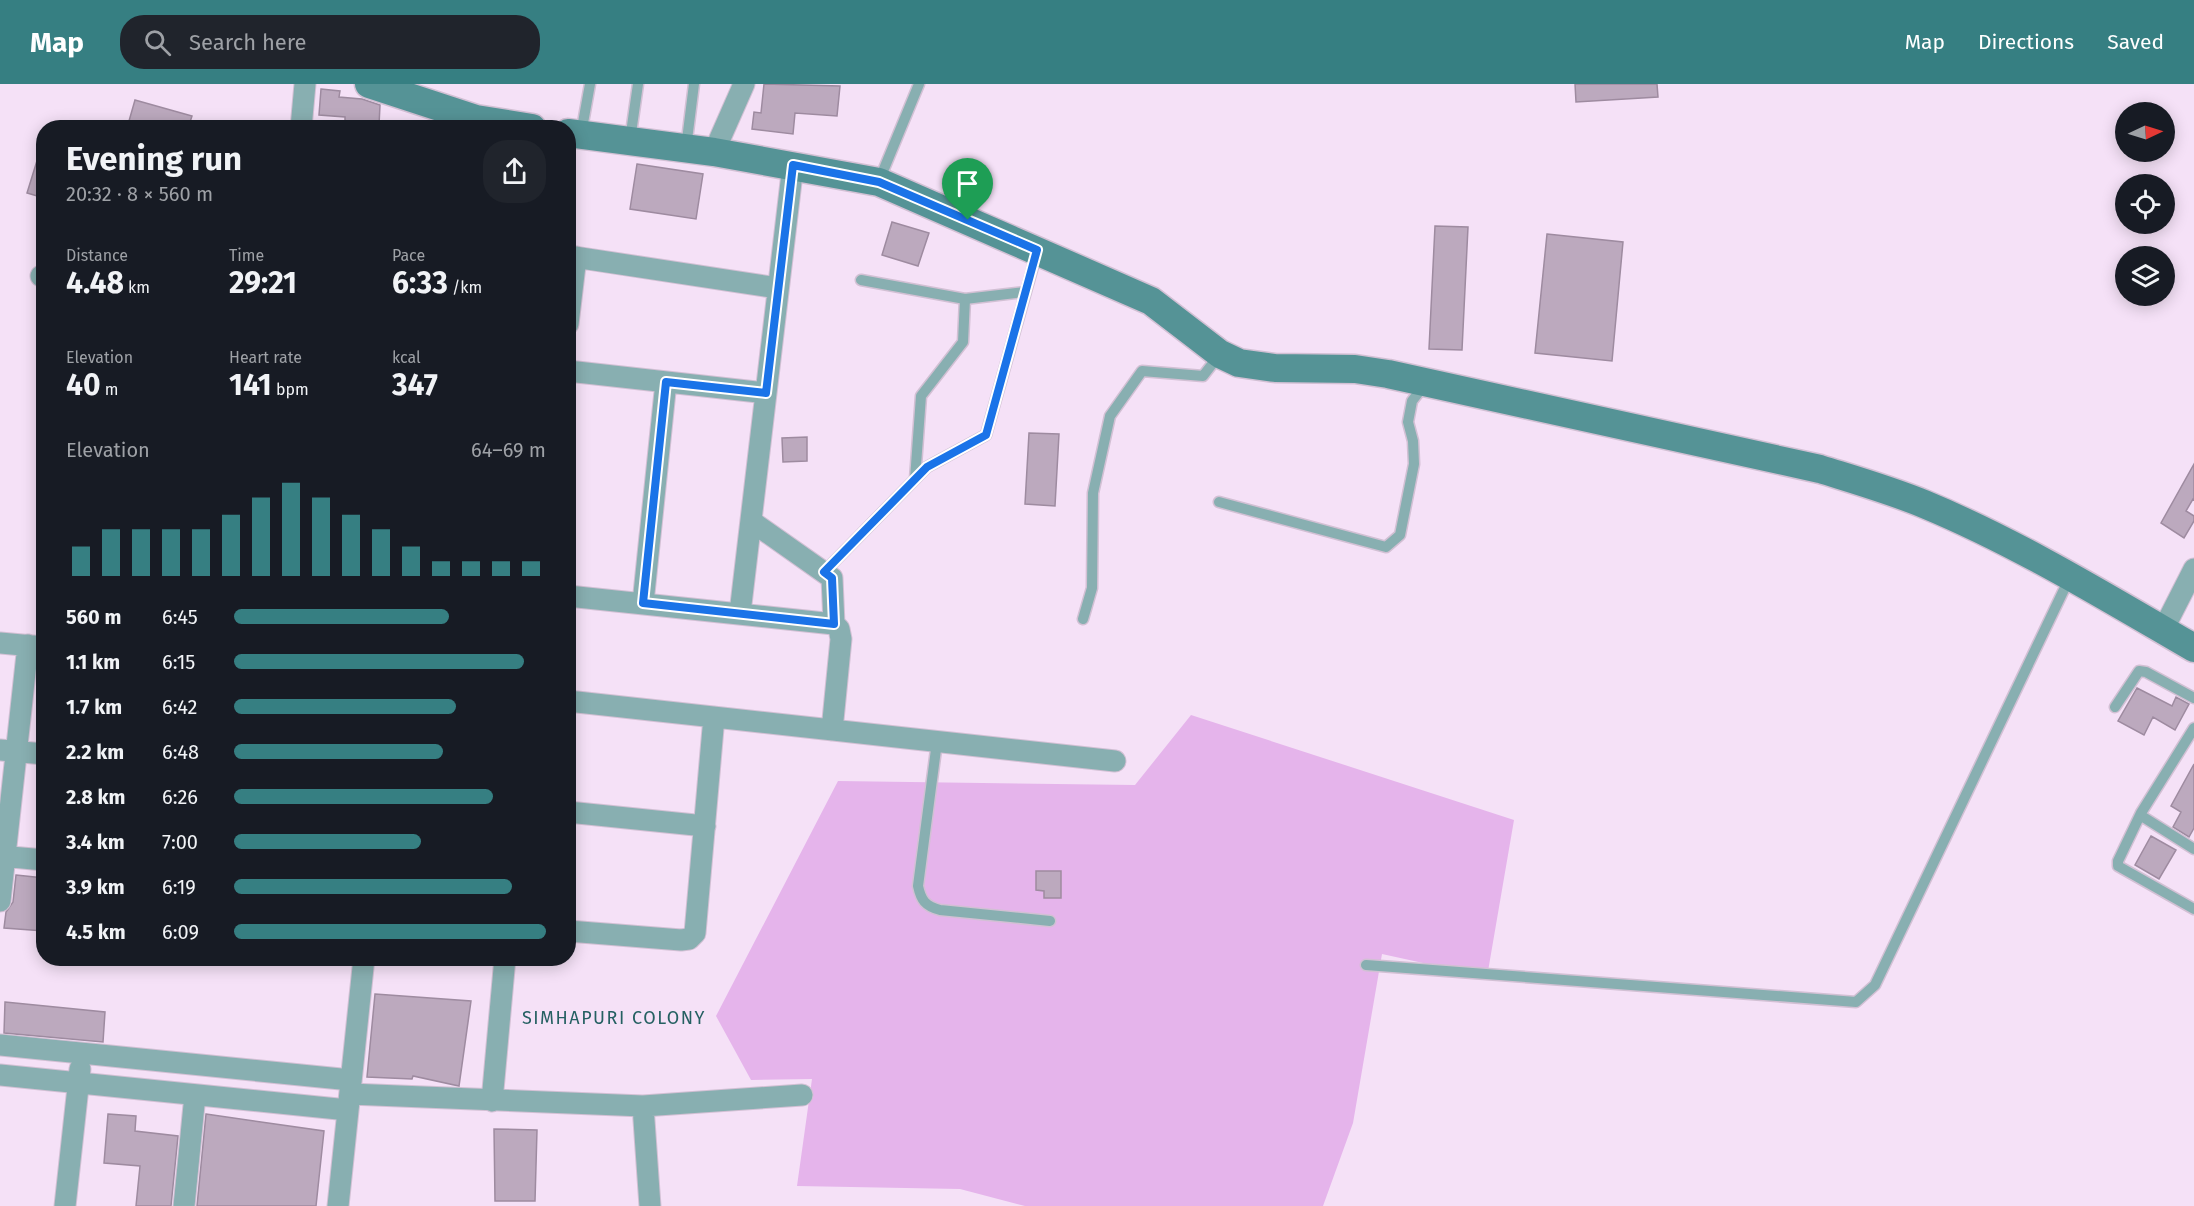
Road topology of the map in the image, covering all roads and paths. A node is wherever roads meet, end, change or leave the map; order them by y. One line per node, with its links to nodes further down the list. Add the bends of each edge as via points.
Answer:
1 (305, 84): 8 (street)
2 (369, 84): 9 (street)
3 (590, 84): 11 (lane)
4 (638, 84): 13 (lane)
5 (694, 84): 14 (lane)
6 (744, 84): 14 (street)
7 (920, 84): 16 (lane)
8 (302, 120)
9 (457, 120): 10 (street)
10 (482, 120)
11 (576, 131)
12 (576, 134): 13 (street)
13 (630, 141): 14 (street)
14 (700, 150): 15 (street)
15 (793, 165): 16 (street); 20 (street)
16 (879, 182): 17 (street)
17 (1037, 250): 21 (lane); 23 (street, via 1151,301)
18 (576, 258): 20 (street)
19 (861, 280): 22 (lane)
20 (778, 288): 27 (street)
21 (1025, 292): 22 (lane); 28 (lane, via 986,435 927,467)
22 (965, 299): 28 (lane, via 963,342 921,396)
23 (1220, 354): 26 (street, via 1256,366 1355,369); 37 (lane, via 1203,376 1142,371 1110,416 1093,493 1092,588)
24 (576, 372): 25 (street)
25 (666, 382): 27 (street); 35 (street)
26 (1426, 383): 29 (lane, via 1412,401 1408,422 1414,464 1400,535 1386,547); 33 (street, via 1831,472 1926,505)
27 (766, 393): 30 (street)
28 (915, 479): 32 (lane)
29 (1219, 502)
30 (751, 521): 32 (street); 36 (street)
31 (2194, 569): 39 (street)
32 (824, 572): 38 (street, via 832,578)
33 (2070, 577): 39 (street); 63 (lane, via 1875,985 1856,1002)
34 (576, 597): 35 (street)
35 (643, 603): 36 (street)
36 (740, 613): 38 (street)
37 (1083, 619)
38 (834, 624): 48 (street, via 842,639)
39 (2163, 630): 42 (street)
40 (0, 643): 41 (street)
41 (36, 646): 50 (street)
42 (2194, 648)
43 (2194, 698): 45 (lane, via 2139,671)
44 (576, 702): 46 (street)
45 (2115, 707)
46 (714, 717): 48 (street); 55 (street)
47 (2194, 728): 54 (lane)
48 (832, 729): 49 (street)
49 (937, 742): 52 (street); 61 (lane, via 918,886 921,898 929,907 940,910)
50 (8, 751): 51 (street); 57 (street)
51 (36, 753)
52 (1115, 761)
53 (576, 813): 55 (street)
54 (2140, 815): 56 (lane); 60 (lane, via 2118,866)
55 (705, 826): 62 (street, via 697,926 688,939)
56 (2194, 849)
57 (2, 857): 58 (street); 59 (street)
58 (36, 859)
59 (0, 901)
60 (2193, 906)
61 (1050, 921)
62 (576, 932)
63 (1366, 965)
64 (363, 966): 71 (street)
65 (504, 966): 73 (street)
66 (0, 1045): 67 (street)
67 (82, 1054): 69 (street); 71 (street)
68 (0, 1075): 69 (street)
69 (79, 1083): 70 (street); 75 (street)
70 (195, 1095): 71 (street); 76 (street)
71 (350, 1095): 73 (street); 77 (street)
72 (802, 1095): 74 (street)
73 (492, 1101): 74 (street)
74 (643, 1106): 78 (street)
75 (65, 1206)
76 (184, 1206)
77 (338, 1206)
78 (650, 1206)

